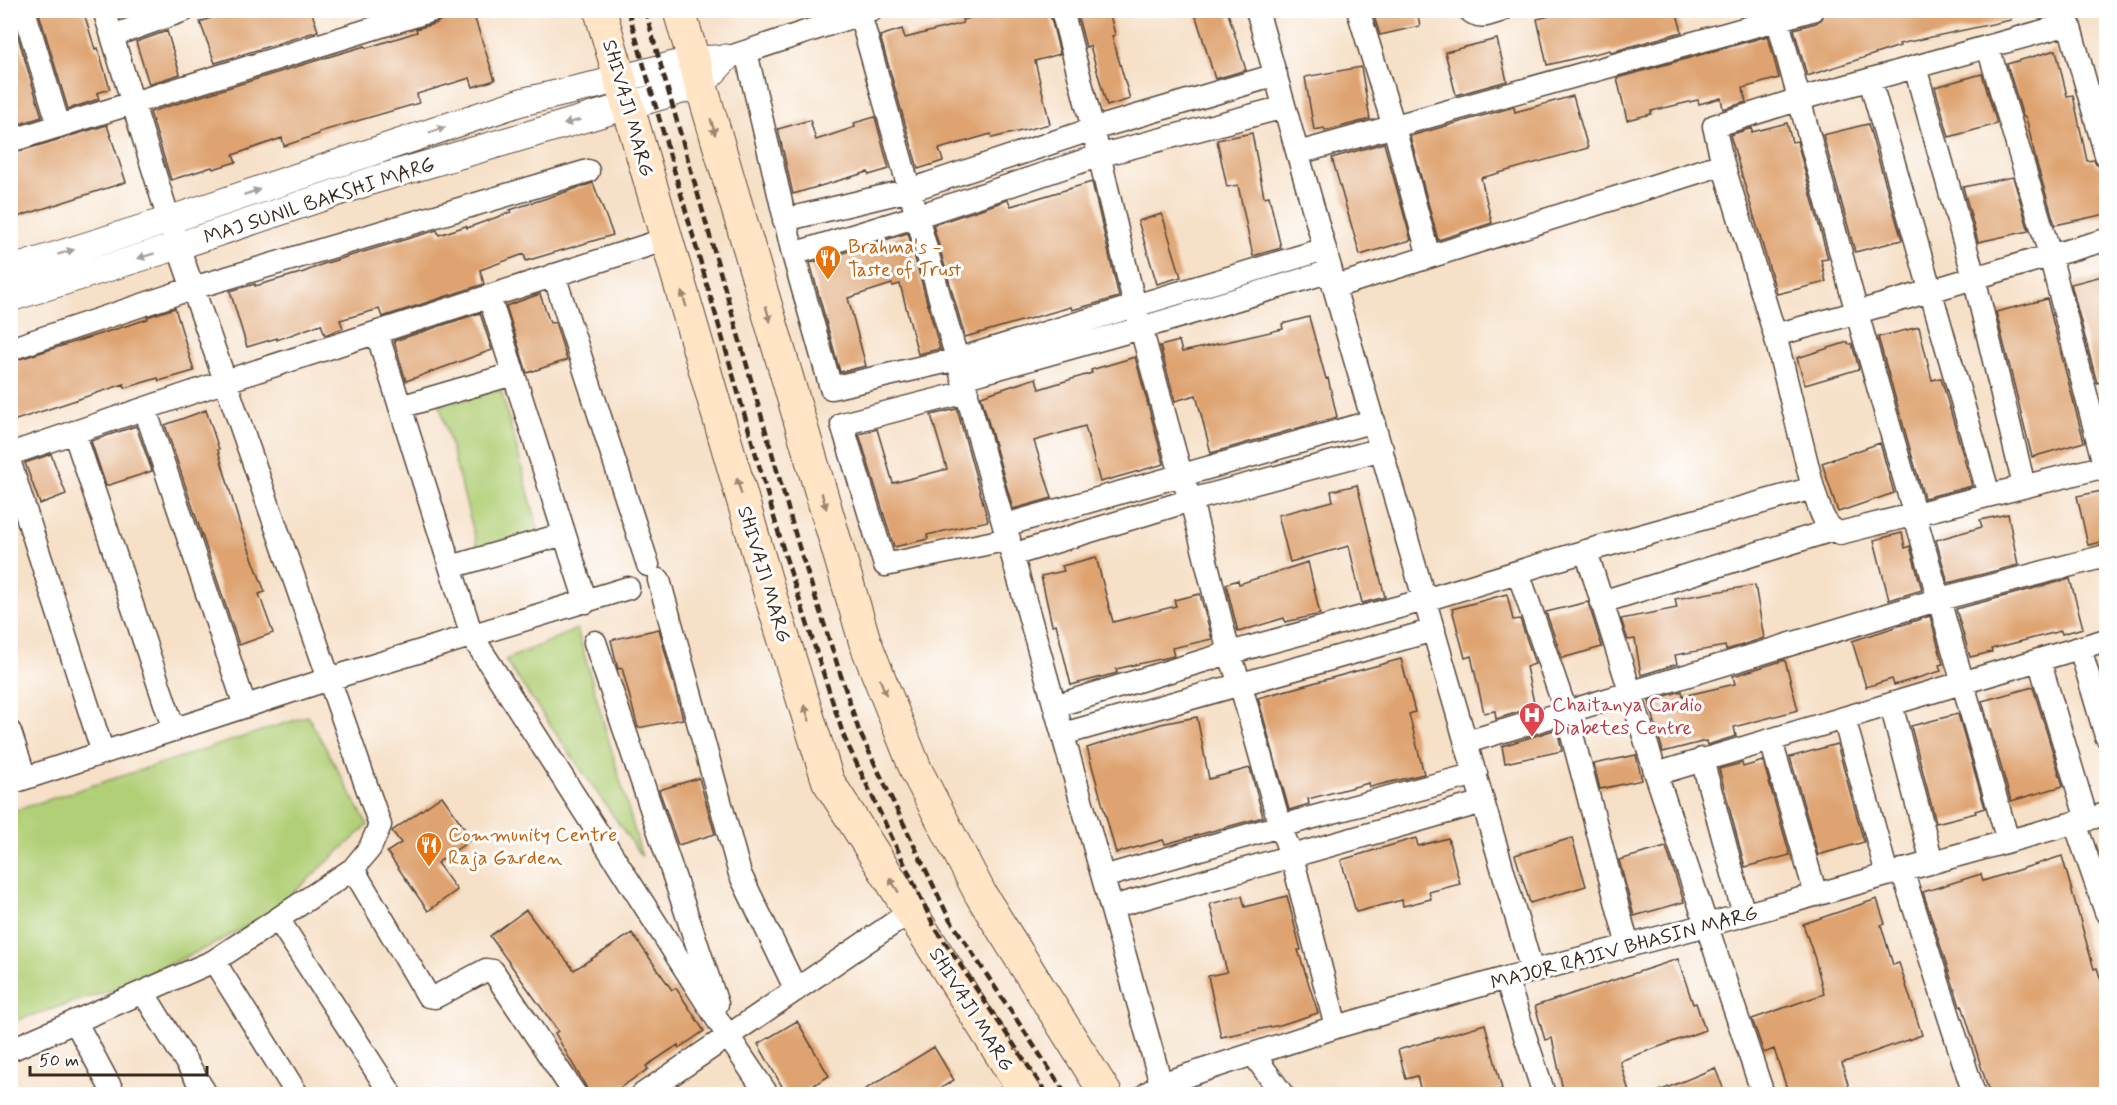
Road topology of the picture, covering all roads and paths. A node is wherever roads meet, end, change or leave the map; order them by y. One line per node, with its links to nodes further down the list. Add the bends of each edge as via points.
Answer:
1 (24, 10): 28 (street)
2 (104, 10): 17 (street)
3 (185, 10): 17 (street)
4 (433, 10): 15 (street)
5 (600, 10): 24 (main road, SHIVAJI MARG)
6 (680, 10): 21 (main road)
7 (1062, 10): 30 (street)
8 (1257, 10): 22 (street)
9 (1358, 10): 29 (street)
10 (1469, 10): 11 (street, via 1483,16)
11 (1502, 10)
12 (1812, 10): 14 (street)
13 (866, 12): 19 (street); 37 (street)
14 (1776, 15): 25 (street); 29 (street)
15 (388, 17): 26 (street)
16 (2067, 17): 18 (street); 33 (street)
17 (112, 36): 26 (street)
18 (1988, 47): 20 (street); 45 (street)
19 (736, 55): 21 (street); 40 (street)
20 (1915, 67): 23 (street); 50 (street)
21 (698, 72): 24 (street); 155 (main road, one-way to 155, via 865,642 916,770 981,895)
22 (1276, 75): 27 (street); 30 (street)
23 (1870, 80): 25 (street); 52 (street)
24 (624, 92): 39 (street, MAJ SUNIL BAKSHI MARG, one-way to 24, via 521,102); 41 (main road, SHIVAJI MARG); 43 (street, MAJ SUNIL BAKSHI MARG, one-way to 43)
25 (1800, 99): 35 (street, via 1714,126); 56 (street)
26 (132, 104): 28 (street); 39 (street)
27 (1284, 107): 32 (street); 34 (street)
28 (59, 126): 31 (street)
29 (1394, 127): 32 (street); 46 (street)
30 (1093, 129): 34 (street); 37 (street)
31 (10, 141)
32 (1298, 153): 47 (street)
33 (2106, 155)
34 (1098, 156): 38 (street); 55 (street)
35 (1723, 164): 46 (street); 59 (street)
36 (588, 171): 51 (street)
37 (910, 190): 38 (street); 40 (street)
38 (918, 216): 44 (street); 62 (street)
39 (169, 220): 43 (street); 48 (street, MAJ SUNIL BAKSHI MARG, one-way to 39)
40 (784, 220): 44 (street)
41 (667, 239): 49 (street); 130 (main road, SHIVAJI MARG, one-way to 41, via 828,782)
42 (2106, 240): 45 (street)
43 (178, 246): 51 (street); 54 (street, MAJ SUNIL BAKSHI MARG, one-way to 54)
44 (793, 254): 64 (street)
45 (2050, 255): 50 (street); 73 (street)
46 (1429, 257): 47 (street)
47 (1330, 269): 55 (street); 57 (street); 67 (street)
48 (10, 270)
49 (554, 275): 53 (street); 139 (street, via 654,573 740,873)
50 (1974, 278): 52 (street); 75 (street)
51 (193, 288): 60 (street); 63 (street)
52 (1931, 291): 56 (street); 77 (street)
53 (489, 297): 58 (street); 61 (street)
54 (10, 298)
55 (1135, 306): 57 (street); 62 (street)
56 (1857, 314): 59 (street); 79 (street)
57 (1142, 328): 62 (street); 74 (street)
58 (377, 333): 63 (street); 65 (street)
59 (1775, 335): 76 (street)
60 (10, 349)
61 (513, 374): 65 (street); 81 (street)
62 (963, 376): 64 (street); 68 (street); 82 (street)
63 (226, 381): 66 (street); 99 (street)
64 (831, 388): 68 (street)
65 (400, 407): 85 (street)
66 (145, 409): 69 (street); 104 (street)
67 (1374, 421): 70 (street); 74 (street)
68 (842, 424): 82 (street, via 885,565)
69 (74, 432): 71 (street); 108 (street)
70 (1382, 449): 78 (street); 89 (street)
71 (10, 454)
72 (10, 463): 114 (street)
73 (2106, 468): 75 (street)
74 (1181, 475): 78 (street); 82 (street)
75 (2024, 486): 77 (street)
76 (1813, 489): 80 (street); 83 (street)
77 (1989, 495): 79 (street)
78 (1191, 500): 82 (street); 97 (street)
79 (1914, 515): 80 (street, via 1840,533); 88 (street)
80 (1832, 530): 91 (street)
81 (564, 534): 85 (street); 90 (street)
82 (1009, 540): 105 (street)
83 (1586, 551): 86 (street); 91 (street)
84 (2106, 555): 88 (street)
85 (451, 567): 93 (street)
86 (1518, 572): 89 (street); 106 (street)
87 (628, 588): 90 (street)
88 (1940, 599): 100 (street); 102 (street)
89 (1425, 600): 92 (street); 97 (street)
90 (586, 602): 93 (street)
91 (1602, 602): 102 (street)
92 (1434, 630): 101 (street); 113 (street)
93 (472, 636): 99 (street); 143 (street)
94 (2106, 640): 96 (street)
95 (595, 642): 143 (street)
96 (2080, 648): 98 (street); 111 (street)
97 (1229, 653): 101 (street); 105 (street)
98 (2039, 660): 100 (street); 120 (street)
99 (329, 679): 104 (street); 125 (street, via 380,825 370,848)
100 (1964, 682): 103 (street); 122 (street)
101 (1241, 686): 110 (street); 121 (street)
102 (1632, 692): 106 (street); 117 (street)
103 (1890, 704): 107 (street); 124 (street)
104 (245, 706): 108 (street)
105 (1055, 706): 110 (street)
106 (1566, 712): 113 (street); 135 (street)
107 (1844, 718): 112 (street); 126 (street)
108 (174, 730): 114 (street)
109 (10, 732): 118 (street)
110 (1063, 734): 127 (street)
111 (2106, 736)
112 (1771, 741): 115 (street); 128 (street)
113 (1467, 742): 116 (street)
114 (103, 753): 118 (street)
115 (1702, 759): 117 (street); 132 (street)
116 (1476, 774): 119 (street); 121 (street)
117 (1656, 774): 134 (street)
118 (18, 781)
119 (1484, 802): 123 (street); 137 (street)
120 (2090, 819): 122 (street, MAJOR RAJIV BHASIN MARG); 131 (street)
121 (1280, 826): 123 (street); 127 (street)
122 (2008, 841): 124 (street, MAJOR RAJIV BHASIN MARG)
123 (1292, 857): 129 (street); 142 (street)
124 (1932, 862): 126 (street, MAJOR RAJIV BHASIN MARG)
125 (353, 869): 133 (street); 151 (street, via 428,996 435,997 486,970 493,971)
126 (1895, 872): 128 (street, MAJOR RAJIV BHASIN MARG); 159 (street)
127 (1103, 877): 129 (street)
128 (1816, 895): 132 (street, MAJOR RAJIV BHASIN MARG)
129 (1112, 907): 146 (street)
130 (910, 912): 139 (street); 154 (main road, SHIVAJI MARG)
131 (2106, 912)
132 (1744, 915): 134 (street, MAJOR RAJIV BHASIN MARG)
133 (278, 919): 136 (street); 150 (street)
134 (1707, 925): 135 (street, MAJOR RAJIV BHASIN MARG); 158 (street)
135 (1628, 946): 137 (street, MAJOR RAJIV BHASIN MARG)
136 (214, 961): 140 (street); 149 (street)
137 (1532, 971): 138 (street, MAJOR RAJIV BHASIN MARG)
138 (1506, 978): 142 (street, MAJOR RAJIV BHASIN MARG); 157 (street)
139 (796, 990): 143 (street)
140 (143, 992): 141 (street); 148 (street)
141 (75, 1021): 144 (street); 147 (street)
142 (1336, 1027): 145 (street, MAJOR RAJIV BHASIN MARG)
143 (728, 1036): 152 (street); 153 (street)
144 (10, 1050)
145 (1254, 1055): 146 (street, MAJOR RAJIV BHASIN MARG); 156 (street)
146 (1154, 1089)
147 (114, 1095)
148 (206, 1095)
149 (297, 1095)
150 (391, 1095)
151 (575, 1095)
152 (643, 1095)
153 (767, 1095)
154 (1026, 1095)
155 (1106, 1095)
156 (1282, 1095)
157 (1544, 1095)
158 (1763, 1095)
159 (1974, 1095)

